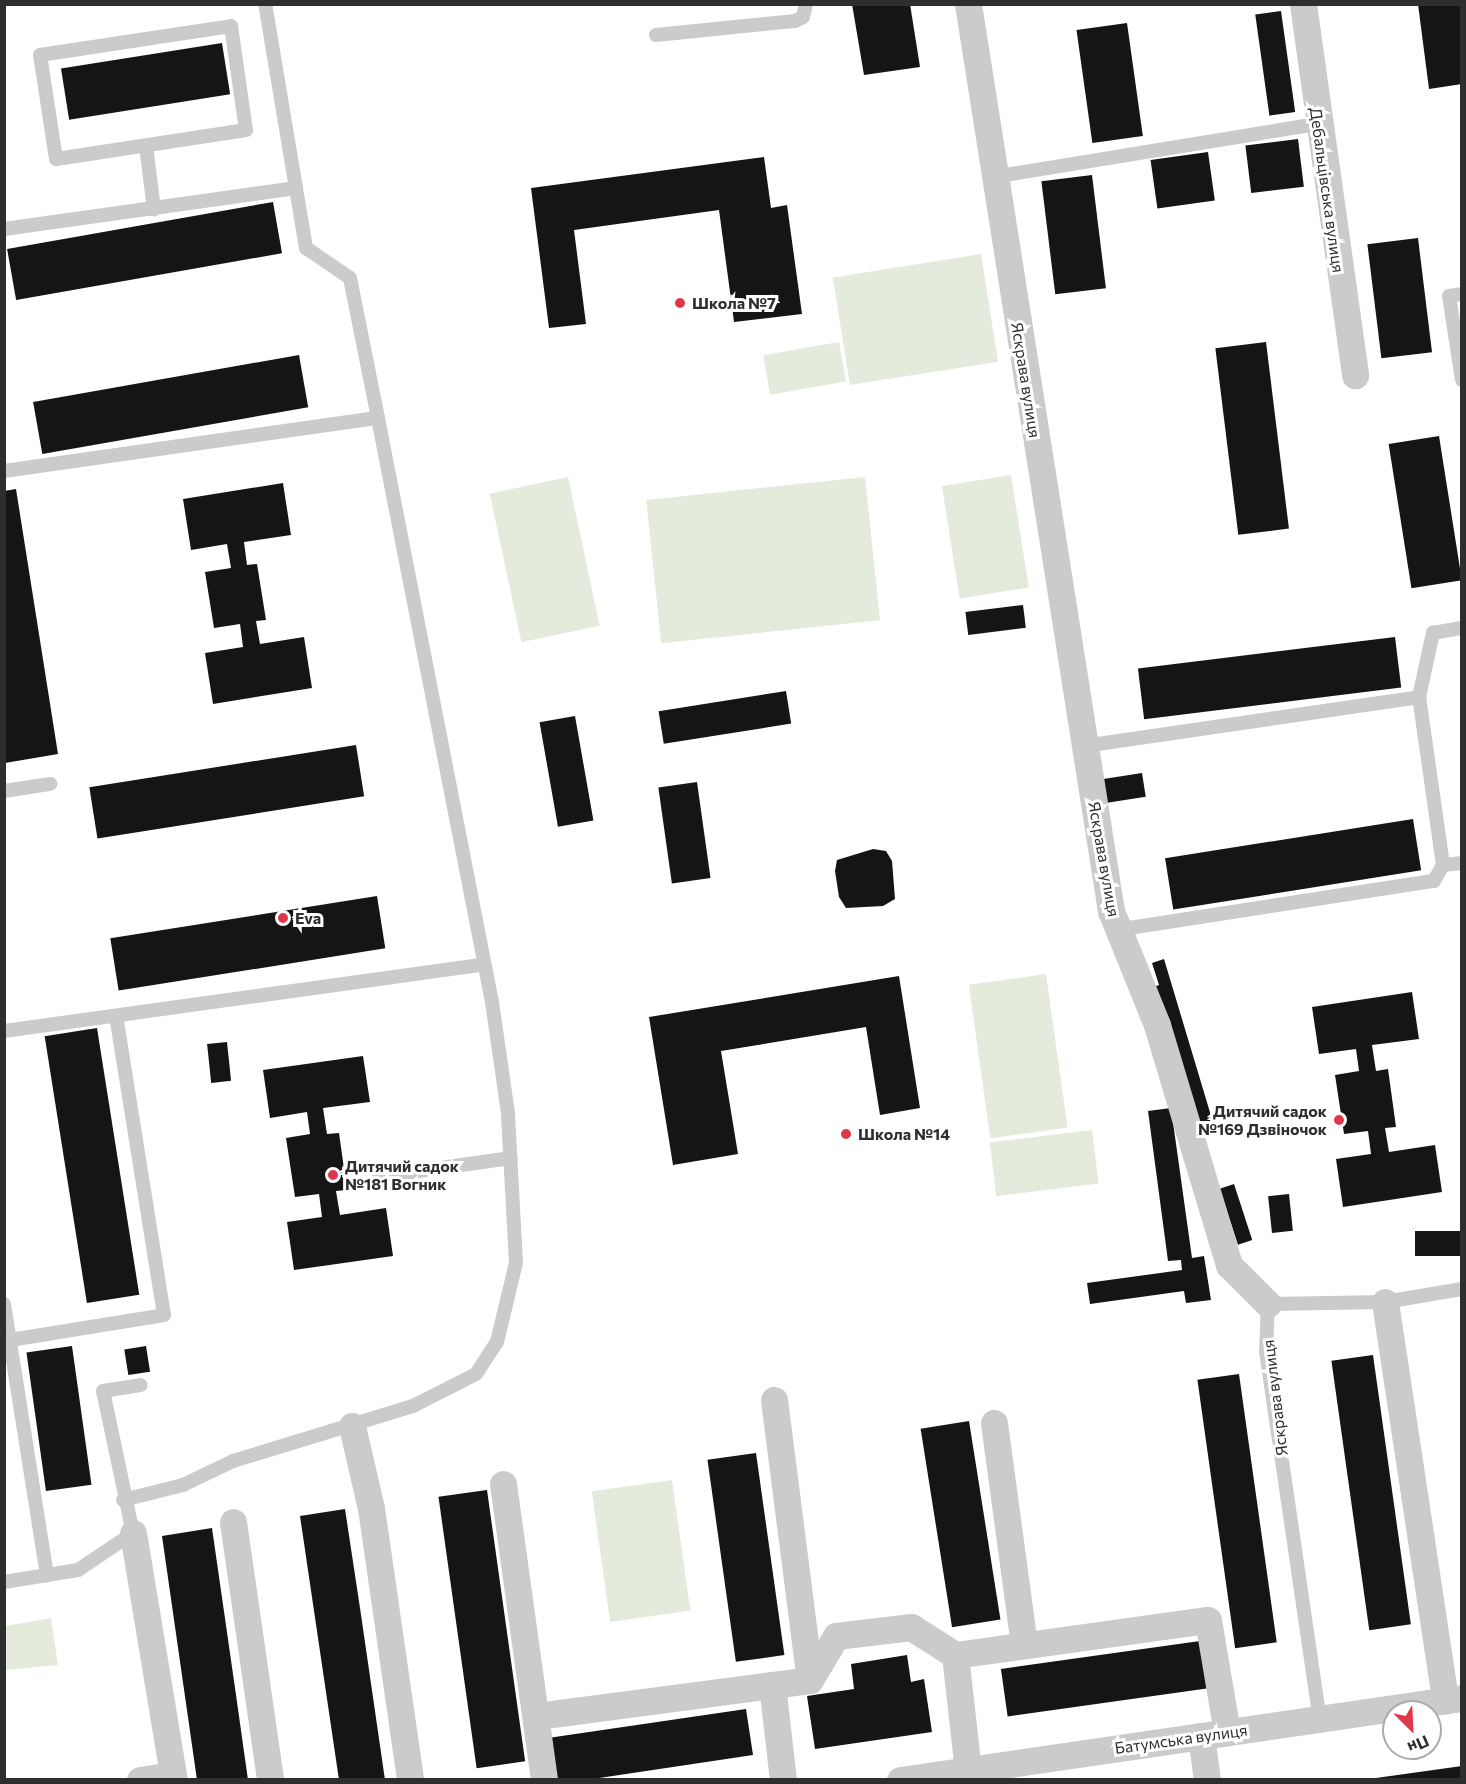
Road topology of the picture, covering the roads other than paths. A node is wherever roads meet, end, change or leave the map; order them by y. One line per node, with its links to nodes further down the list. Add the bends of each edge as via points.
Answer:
1 (265, 4): 9 (lane)
2 (806, 4): 5 (lane, via 803,17 795,21)
3 (968, 4): 8 (street, Яскрава вулиця)
4 (1303, 4): 6 (street, Дебальцівська вулиця)
5 (656, 35)
6 (1317, 124): 8 (lane); 13 (street, Дебальцівська вулиця)
7 (146, 146): 7 (lane, via 56,159 40,55 231,26 246,130); 10 (lane)
8 (993, 177): 19 (street, Яскрава вулиця)
9 (296, 188): 10 (lane); 15 (lane, via 306,248 350,278)
10 (154, 209): 11 (lane)
11 (4, 230)
12 (1461, 294): 14 (lane, via 1449,296)
13 (1355, 375)
14 (1461, 380)
15 (378, 418): 16 (lane); 25 (lane)
16 (4, 471)
17 (1461, 628): 18 (lane, via 1433,633)
18 (1419, 697): 19 (lane); 23 (lane)
19 (1084, 746): 24 (street, Яскрава вулиця)
20 (50, 784): 21 (lane)
21 (4, 791)
22 (1461, 863): 23 (lane)
23 (1443, 865): 24 (lane, via 1434,881)
24 (1116, 930): 33 (street, Яскрава вулиця, via 1157,1025 1229,1265)
25 (484, 964): 26 (lane); 28 (lane)
26 (116, 1016): 27 (lane); 34 (lane, via 164,1315)
27 (4, 1031)
28 (512, 1158): 29 (lane); 38 (lane, via 516,1263 496,1342 476,1374 413,1406)
29 (377, 1177)
30 (1461, 1289): 31 (lane)
31 (1385, 1302): 33 (lane); 49 (street)
32 (4, 1304): 34 (lane)
33 (1268, 1304): 51 (lane, Яскрава вулиця, via 1266,1351)
34 (7, 1340): 43 (lane)
35 (141, 1385): 40 (lane, via 103,1391)
36 (774, 1400): 47 (street)
37 (994, 1423): 45 (street)
38 (352, 1426): 40 (lane, via 233,1461 183,1485); 57 (street, via 371,1508)
39 (503, 1484): 50 (street)
40 (123, 1500): 42 (lane)
41 (232, 1522): 56 (street)
42 (133, 1533): 43 (lane, via 78,1570); 54 (street)
43 (47, 1576): 44 (lane)
44 (4, 1582)
45 (1024, 1646): 46 (street); 52 (street, via 1208,1620)
46 (955, 1655): 47 (street, via 911,1627 836,1636); 53 (street)
47 (810, 1680): 48 (street)
48 (772, 1685): 50 (street); 59 (street)
49 (1453, 1700): 51 (street, Батумська вулиця)
50 (537, 1716): 58 (street)
51 (1320, 1721): 52 (street, Батумська вулиця)
52 (1214, 1734): 53 (street, Батумська вулиця); 61 (street)
53 (968, 1770): 60 (street, Батумська вулиця)
54 (173, 1777): 55 (street)
55 (140, 1779)
56 (270, 1779)
57 (410, 1779)
58 (544, 1779)
59 (783, 1779)
60 (900, 1779)
61 (1207, 1779)

